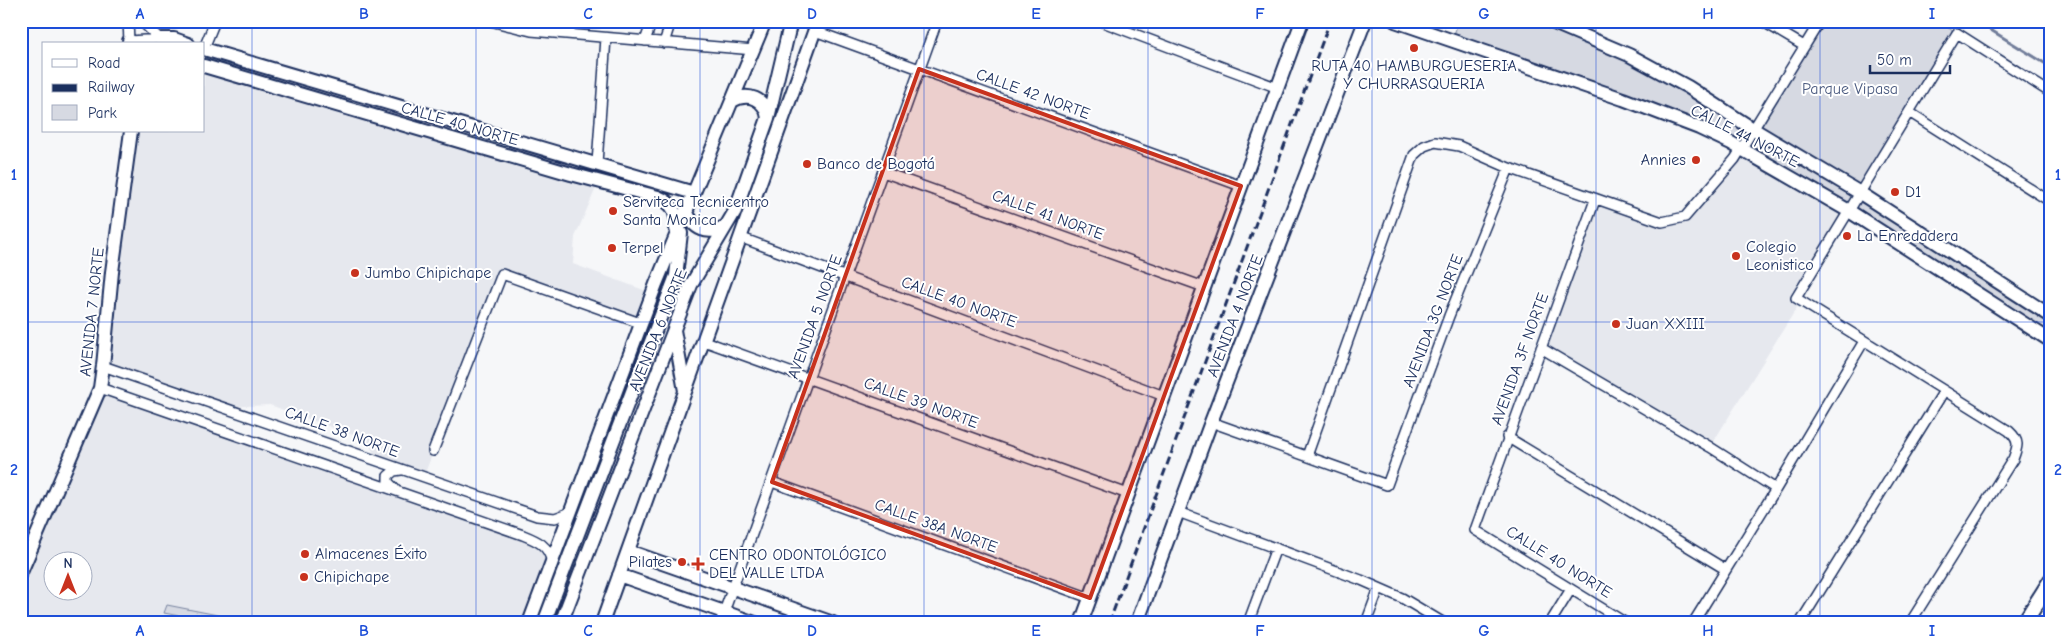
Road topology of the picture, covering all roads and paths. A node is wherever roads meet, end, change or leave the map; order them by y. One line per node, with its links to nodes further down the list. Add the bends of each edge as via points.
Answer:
1 (128, 21): 21 (street)
2 (141, 21): 19 (street)
3 (215, 21): 24 (street)
4 (652, 21): 20 (street)
5 (671, 21): 23 (street)
6 (765, 21): 27 (main road, AVENIDA 6 NORTE)
7 (937, 21): 29 (street, AVENIDA 5 NORTE)
8 (1100, 21): 30 (street)
9 (1302, 21): 30 (main road)
10 (1365, 21): 66 (main road, AVENIDA 4 NORTE)
11 (1396, 21): 37 (main road, CALLE 44 NORTE, via 1623,98)
12 (1549, 21): 35 (main road, CALLE 44 NORTE, via 1629,55 1688,87)
13 (1762, 21): 25 (street)
14 (1820, 21): 25 (street)
15 (492, 22): 18 (street, via 531,31)
16 (792, 23): 34 (main road, AVENIDA 6 NORTE)
17 (816, 26): 29 (street, CALLE 42 NORTE); 49 (main road)
18 (606, 38): 20 (street); 38 (street)
19 (160, 39): 21 (street); 22 (main road)
20 (645, 41): 23 (street)
21 (129, 42)
22 (182, 42)
23 (664, 43): 27 (street)
24 (205, 46)
25 (1804, 46): 35 (street)
26 (205, 49): 38 (main road, CALLE 40 NORTE)
27 (754, 50): 32 (main road, AVENIDA 6 NORTE)
28 (205, 66): 50 (main road, CALLE 40 NORTE, via 562,172 658,197 667,201 678,219)
29 (919, 69): 40 (street, AVENIDA 5 NORTE); 41 (street, CALLE 42 NORTE)
30 (1278, 88): 41 (main road)
31 (2051, 93): 33 (street, via 1957,33)
32 (732, 101): 34 (main road, via 739,97 755,98 767,110); 42 (main road, AVENIDA 6 NORTE)
33 (1909, 112): 43 (street); 45 (street)
34 (768, 118): 48 (main road, AVENIDA 6 NORTE, via 735,210)
35 (1753, 129): 37 (street); 43 (main road, CALLE 44 NORTE)
36 (131, 132): 60 (main road, AVENIDA 7 NORTE)
37 (1741, 148): 44 (street, via 1685,217 1662,222); 46 (main road, CALLE 44 NORTE)
38 (598, 164): 42 (main road, CALLE 40 NORTE)
39 (1509, 168): 44 (street); 69 (street, via 1460,146 1435,142 1414,155); 69 (street, AVENIDA 3G NORTE, via 1449,316 1387,485)
40 (882, 172): 51 (street, AVENIDA 5 NORTE); 52 (street, CALLE 41 NORTE)
41 (1241, 186): 52 (main road)
42 (694, 193): 47 (main road, AVENIDA 6 NORTE)
43 (1860, 193): 46 (street); 53 (main road, CALLE 44 NORTE)
44 (1595, 200): 59 (street, AVENIDA 3F NORTE)
45 (2051, 202)
46 (1849, 211): 57 (street, via 1796,298); 58 (main road, CALLE 44 NORTE)
47 (684, 215): 48 (main road, via 702,230 710,232); 50 (main road, AVENIDA 6 NORTE); 93 (main road, AVENIDA 6 NORTE, via 676,276)
48 (726, 226): 55 (main road, AVENIDA 6 NORTE, via 691,285)
49 (742, 238): 51 (street, CALLE 40 NORTE); 56 (main road)
50 (674, 239): 54 (main road, AVENIDA 6 NORTE)
51 (845, 277): 61 (street, AVENIDA 5 NORTE); 65 (street, CALLE 40 NORTE)
52 (1204, 287): 65 (main road)
53 (2051, 316)
54 (640, 323): 68 (street, via 502,274); 77 (main road, AVENIDA 6 NORTE)
55 (674, 329): 63 (main road); 94 (main road, AVENIDA 6 NORTE)
56 (704, 341): 61 (street, CALLE 39 NORTE); 63 (main road)
57 (1864, 341): 64 (street); 75 (street)
58 (2051, 341)
59 (1540, 348): 67 (street, AVENIDA 3F NORTE); 75 (street)
60 (103, 366): 62 (main road, AVENIDA 7 NORTE); 70 (street, CALLE 38 NORTE)
61 (809, 378): 73 (street, AVENIDA 5 NORTE); 76 (street, CALLE 39 NORTE)
62 (100, 388): 72 (street); 84 (main road, AVENIDA 7 NORTE)
63 (685, 391): 81 (main road)
64 (1944, 391): 106 (street); 107 (street, via 2009,431 2016,437 2017,444 2012,459)
65 (1164, 396): 76 (main road)
66 (1211, 422): 69 (street); 78 (main road, AVENIDA 4 NORTE)
67 (1507, 437): 79 (street, AVENIDA 3F NORTE); 83 (street)
68 (433, 451)
69 (1307, 456)
70 (379, 463): 71 (street, CALLE 38 NORTE); 72 (street, via 383,468 382,476)
71 (401, 470): 74 (street, via 394,470 388,476 388,482); 77 (street, CALLE 38 NORTE, via 537,516 555,518)
72 (370, 481): 74 (street)
73 (772, 482): 87 (street, AVENIDA 5 NORTE); 90 (street, CALLE 38A NORTE)
74 (394, 489): 82 (street, via 537,541 547,549)
75 (1776, 489): 83 (street)
76 (1128, 494): 90 (main road)
77 (571, 512): 82 (main road, AVENIDA 6 NORTE)
78 (1178, 512): 80 (street); 99 (main road, AVENIDA 4 NORTE)
79 (1474, 530): 89 (street, CALLE 40 NORTE)
80 (1276, 548): 88 (street); 100 (street)
81 (628, 550): 85 (main road); 87 (main road)
82 (552, 562): 92 (main road, AVENIDA 6 NORTE)
83 (1725, 570): 105 (street)
84 (21, 572)
85 (619, 575): 91 (main road); 95 (main road)
86 (2051, 580): 108 (main road)
87 (734, 588): 91 (street, AVENIDA 5 NORTE); 97 (main road)
88 (1379, 588): 101 (street); 102 (street)
89 (1571, 589): 103 (street); 104 (street, CALLE 40 NORTE)
90 (1090, 598): 98 (main road)
91 (722, 617): 96 (main road)
92 (529, 623)
93 (544, 623)
94 (561, 623)
95 (602, 623)
96 (755, 623)
97 (833, 623)
98 (1081, 623)
99 (1137, 623)
100 (1248, 623)
101 (1366, 623)
102 (1444, 623)
103 (1550, 623)
104 (1626, 623)
105 (1693, 623)
106 (1800, 623)
107 (1910, 623)
108 (2024, 623)

